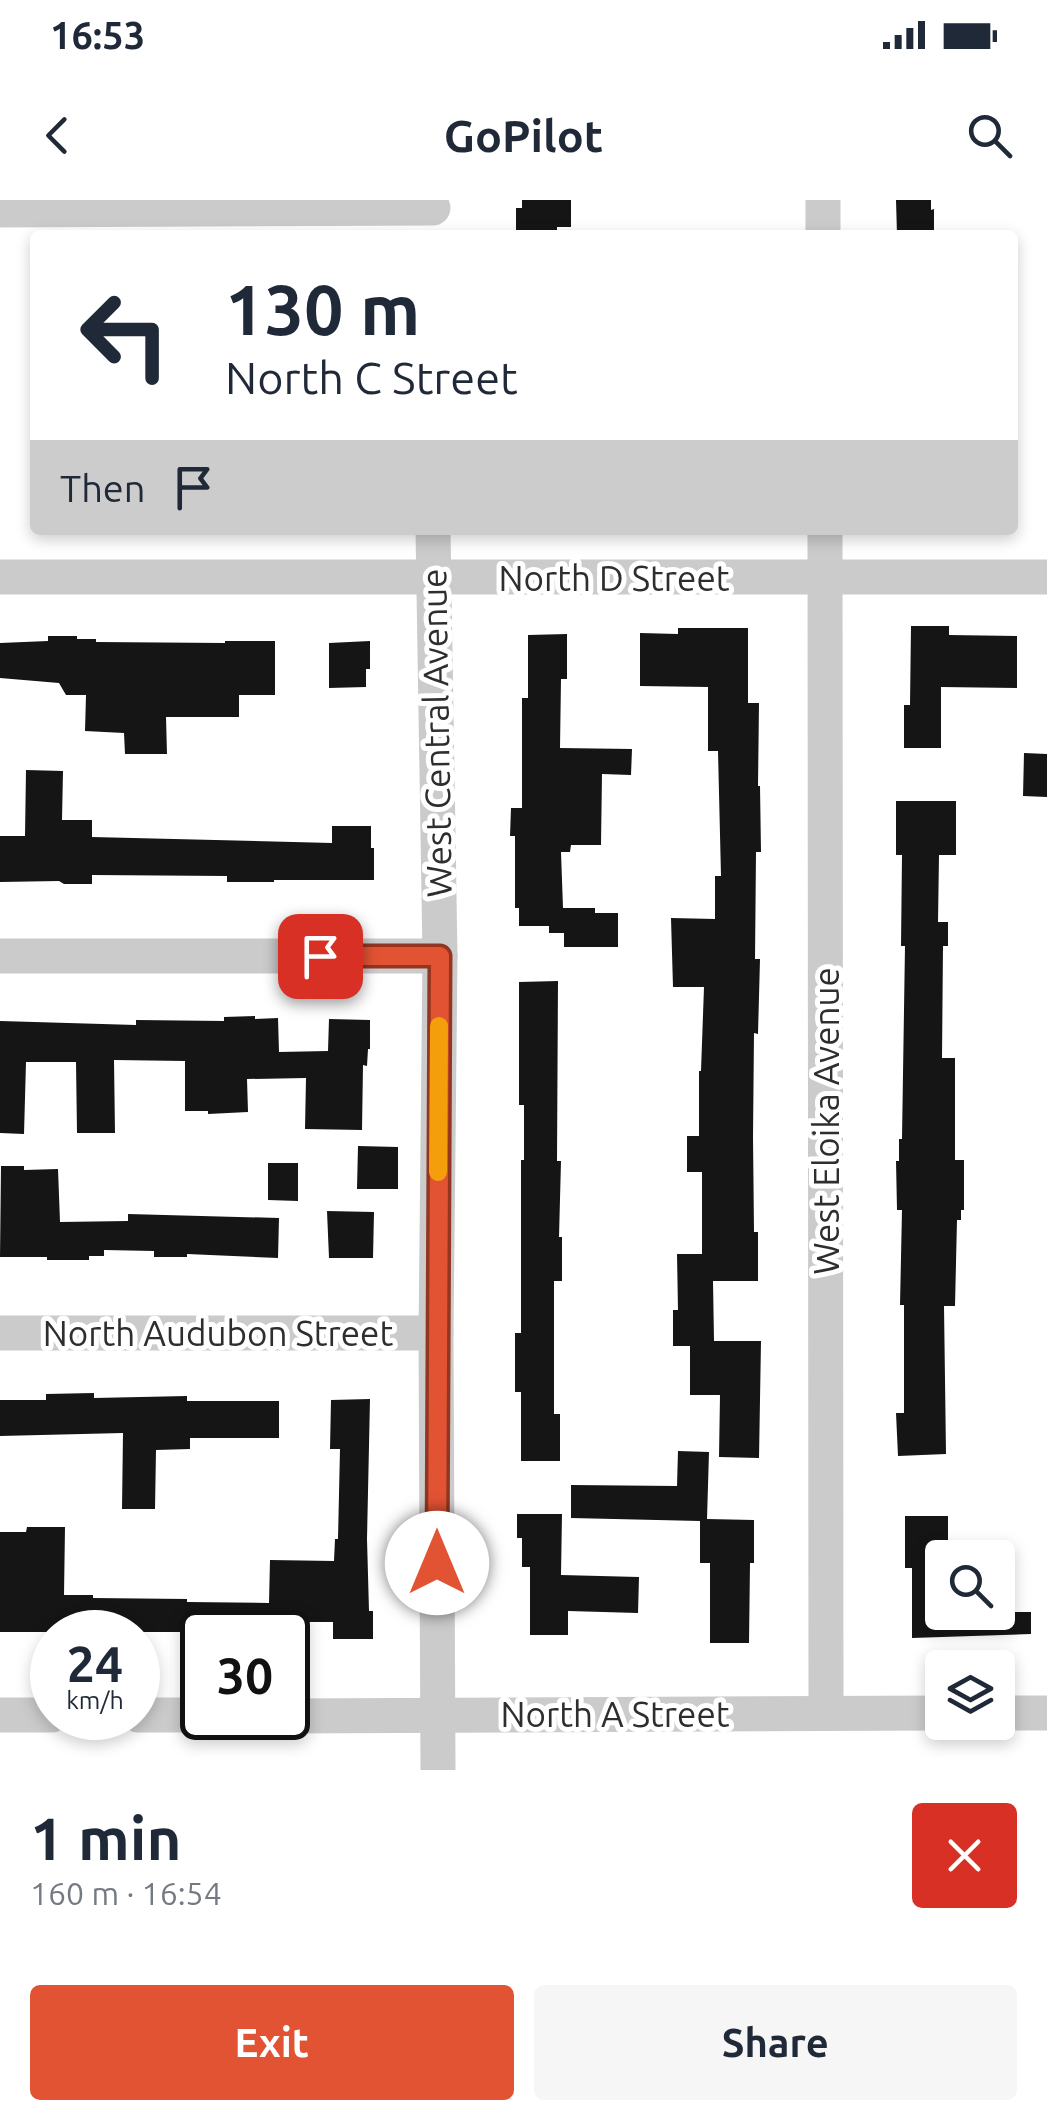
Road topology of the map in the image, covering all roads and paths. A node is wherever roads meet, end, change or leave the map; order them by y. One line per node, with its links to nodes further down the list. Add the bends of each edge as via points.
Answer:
1 (823, 200): 4 (street)
2 (0, 210): 3 (street)
3 (433, 214)
4 (823, 230)
5 (433, 535): 8 (street, West Central Avenue)
6 (824, 535): 10 (street, West Eloika Avenue)
7 (0, 577): 8 (street, North D Street)
8 (433, 578): 10 (street, North D Street); 12 (street, West Central Avenue)
9 (1047, 578): 10 (street, North D Street)
10 (825, 579): 15 (street, West Eloika Avenue)
11 (0, 956): 12 (street)
12 (440, 956): 14 (street, West Central Avenue)
13 (0, 1334): 14 (street, North Audubon Street)
14 (436, 1334): 22 (street, West Central Avenue)
15 (826, 1713): 16 (street, North A Street); 22 (street, North A Street)
16 (925, 1713)
17 (1015, 1713): 18 (street)
18 (1047, 1713)
19 (0, 1716): 20 (street)
20 (30, 1716)
21 (310, 1716): 22 (street, North A Street)
22 (438, 1716): 23 (street, West Central Avenue)
23 (438, 1770)

